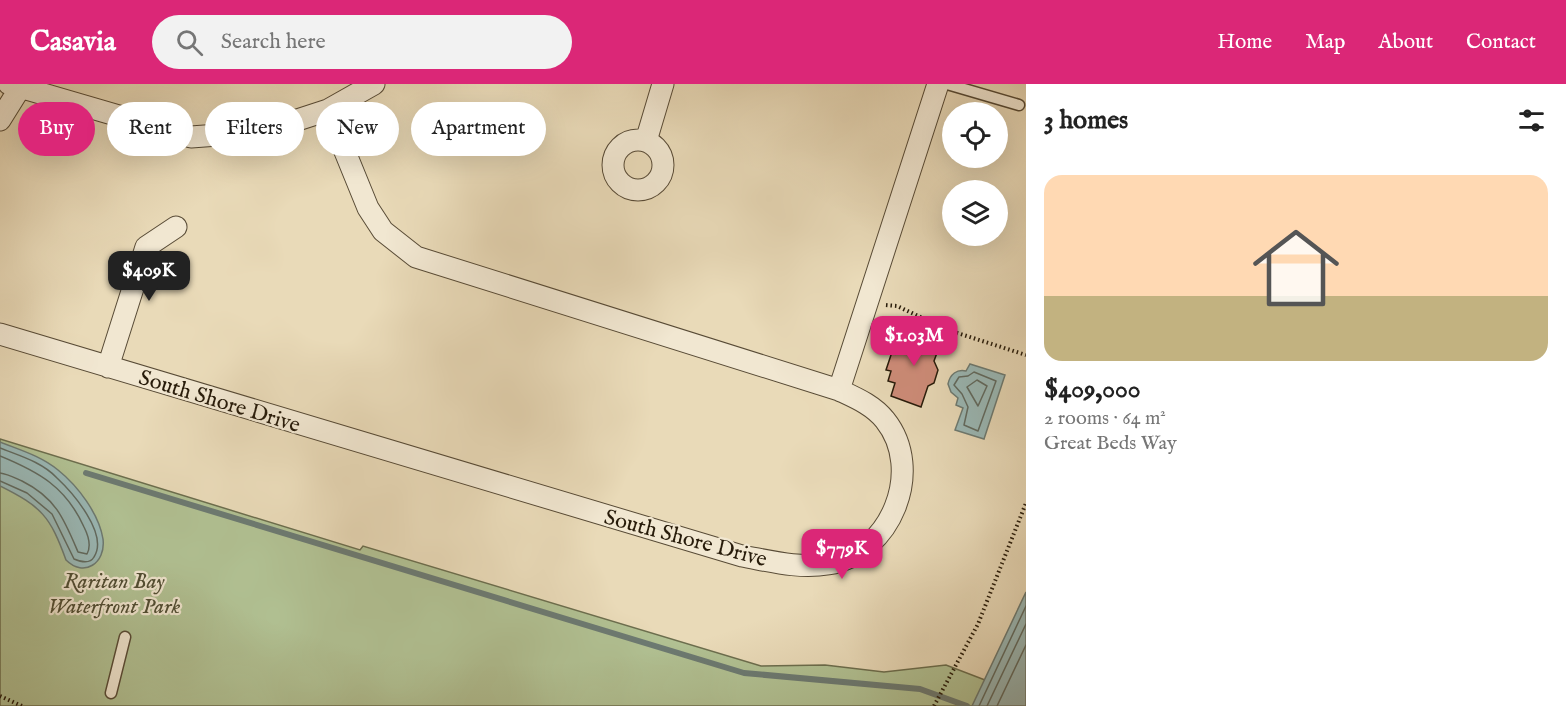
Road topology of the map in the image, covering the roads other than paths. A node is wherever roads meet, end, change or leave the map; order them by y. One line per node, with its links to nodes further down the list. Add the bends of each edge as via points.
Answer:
1 (374, 84): 6 (street)
2 (663, 84): 10 (street)
3 (938, 84): 15 (street)
4 (947, 84): 7 (lane)
5 (14, 86): 8 (street, via 191,137 245,133); 9 (street)
6 (342, 102)
7 (1019, 105)
8 (316, 114)
9 (0, 120)
10 (646, 141)
11 (347, 156): 15 (street, South Shore Drive, via 368,208 383,231 416,257)
12 (177, 227): 14 (street, via 146,248)
13 (0, 334): 14 (street, South Shore Drive)
14 (108, 367): 15 (street, South Shore Drive, via 742,556 800,566 829,564 862,550 889,523 898,499 903,476 901,460 885,420 867,404)
15 (839, 390)
16 (125, 637): 17 (lane)
17 (111, 693)

